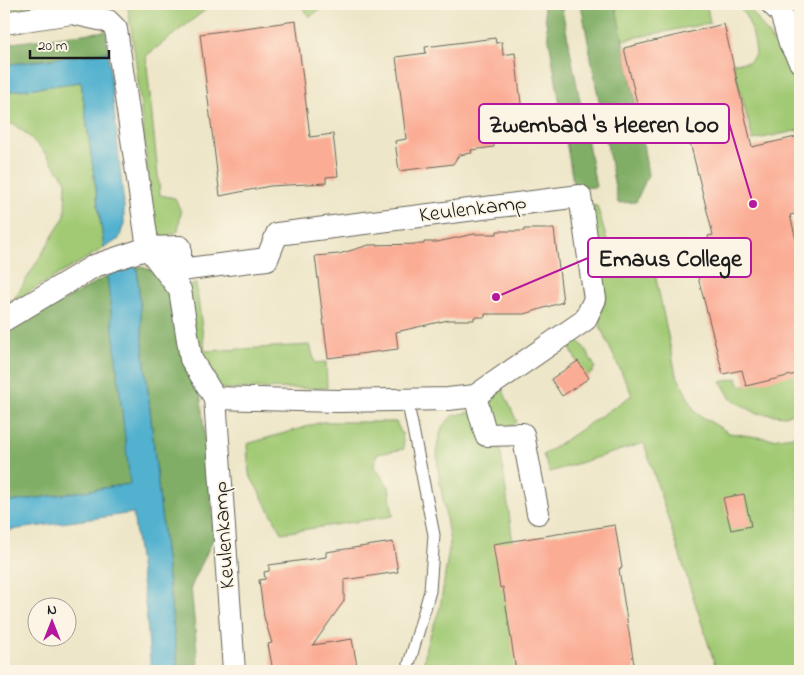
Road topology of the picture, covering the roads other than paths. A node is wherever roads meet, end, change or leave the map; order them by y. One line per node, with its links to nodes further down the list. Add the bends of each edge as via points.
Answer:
1 (75, 8): 3 (street); 5 (street, Keulenkamp, via 108,21 116,29)
2 (784, 9): 4 (street, via 790,43)
3 (4, 22)
4 (800, 62)
5 (148, 248): 6 (street, Keulenkamp, via 94,266); 7 (street, Keulenkamp, via 180,247 180,270 267,258 277,234 580,196 595,299 585,320); 8 (street, Keulenkamp, via 180,290 191,359)
6 (4, 320)
7 (475, 396): 9 (street); 10 (street, via 486,435 523,434)
8 (214, 398): 9 (street); 12 (street, Keulenkamp)
9 (407, 399): 11 (lane, via 434,535 430,591)
10 (538, 513)
11 (409, 664)
12 (234, 671)

